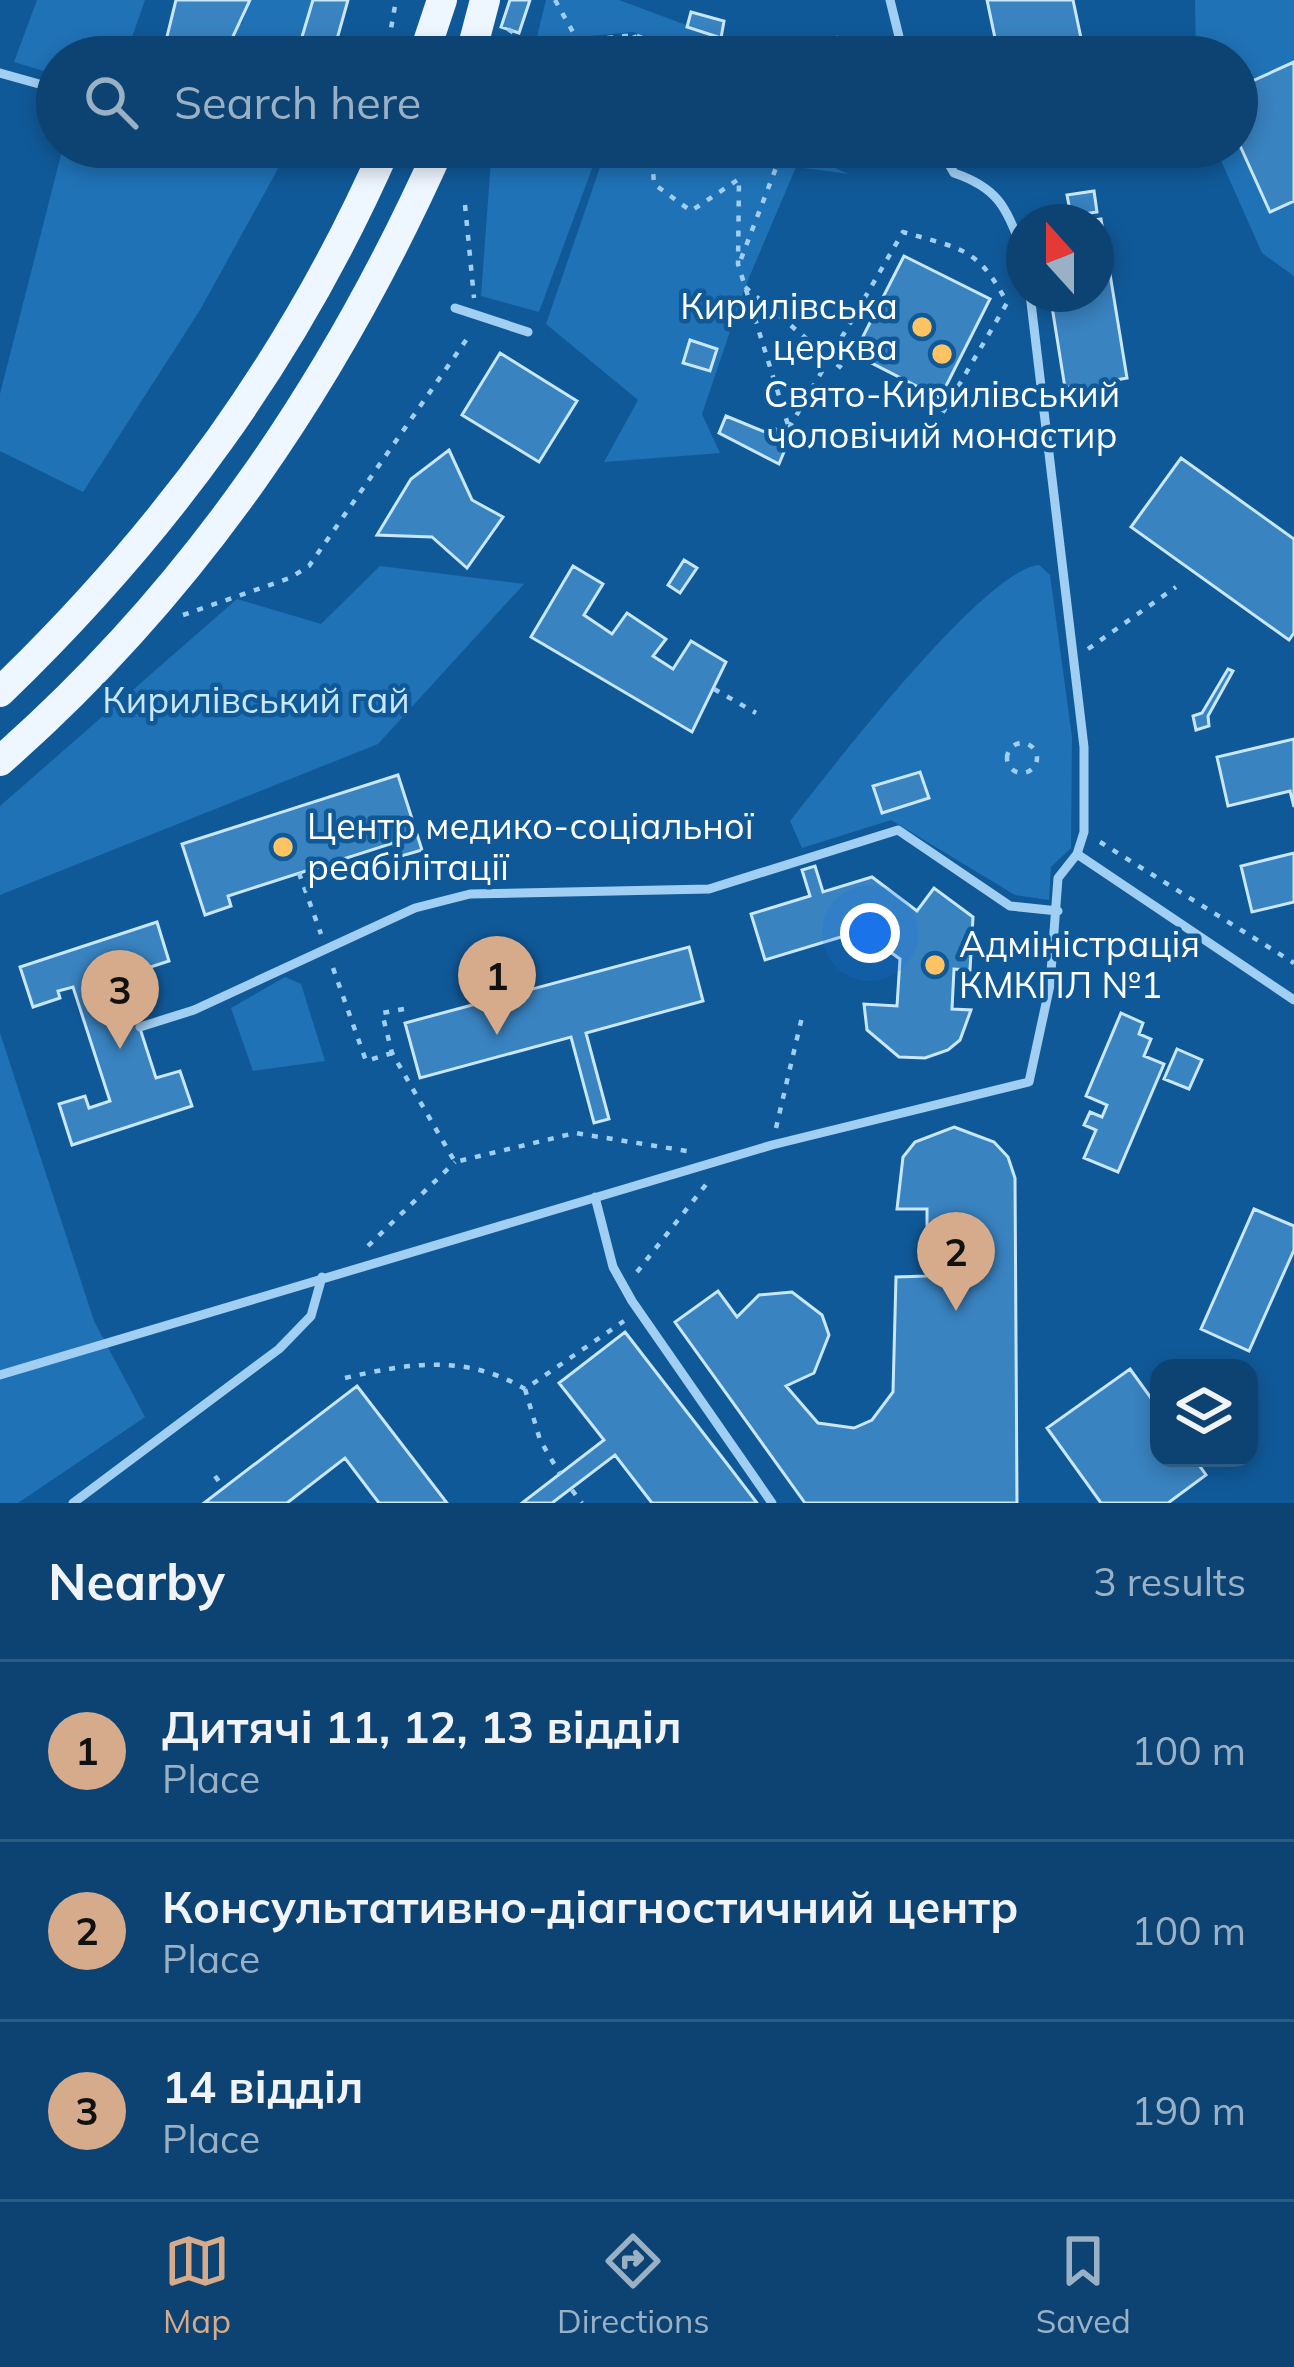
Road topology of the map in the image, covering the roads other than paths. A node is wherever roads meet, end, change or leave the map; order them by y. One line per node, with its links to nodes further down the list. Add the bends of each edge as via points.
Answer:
1 (442, 0): 4 (main road)
2 (484, 0): 5 (main road)
3 (890, 0): 6 (lane)
4 (430, 36)
5 (475, 36)
6 (899, 36)
7 (0, 73): 8 (lane)
8 (36, 83)
9 (376, 168): 16 (main road, via 256,394 95,594)
10 (430, 168): 17 (main road, via 362,312 282,444 205,550)
11 (950, 168): 12 (lane, via 986,184)
12 (1006, 214)
13 (454, 308): 15 (lane)
14 (1032, 312): 18 (lane, via 1084,747)
15 (528, 332)
16 (0, 692)
17 (0, 761)
18 (1077, 854): 19 (lane, via 1058,878); 20 (lane)
19 (1058, 911): 21 (lane, via 1010,906 898,830 709,889 470,894 415,908); 22 (lane, via 1029,1082)
20 (1294, 1000)
21 (140, 1027)
22 (595, 1197): 23 (lane); 26 (lane, via 625,1288)
23 (322, 1277): 24 (lane); 25 (lane, via 310,1316 279,1349)
24 (0, 1376)
25 (73, 1503)
26 (772, 1503)

